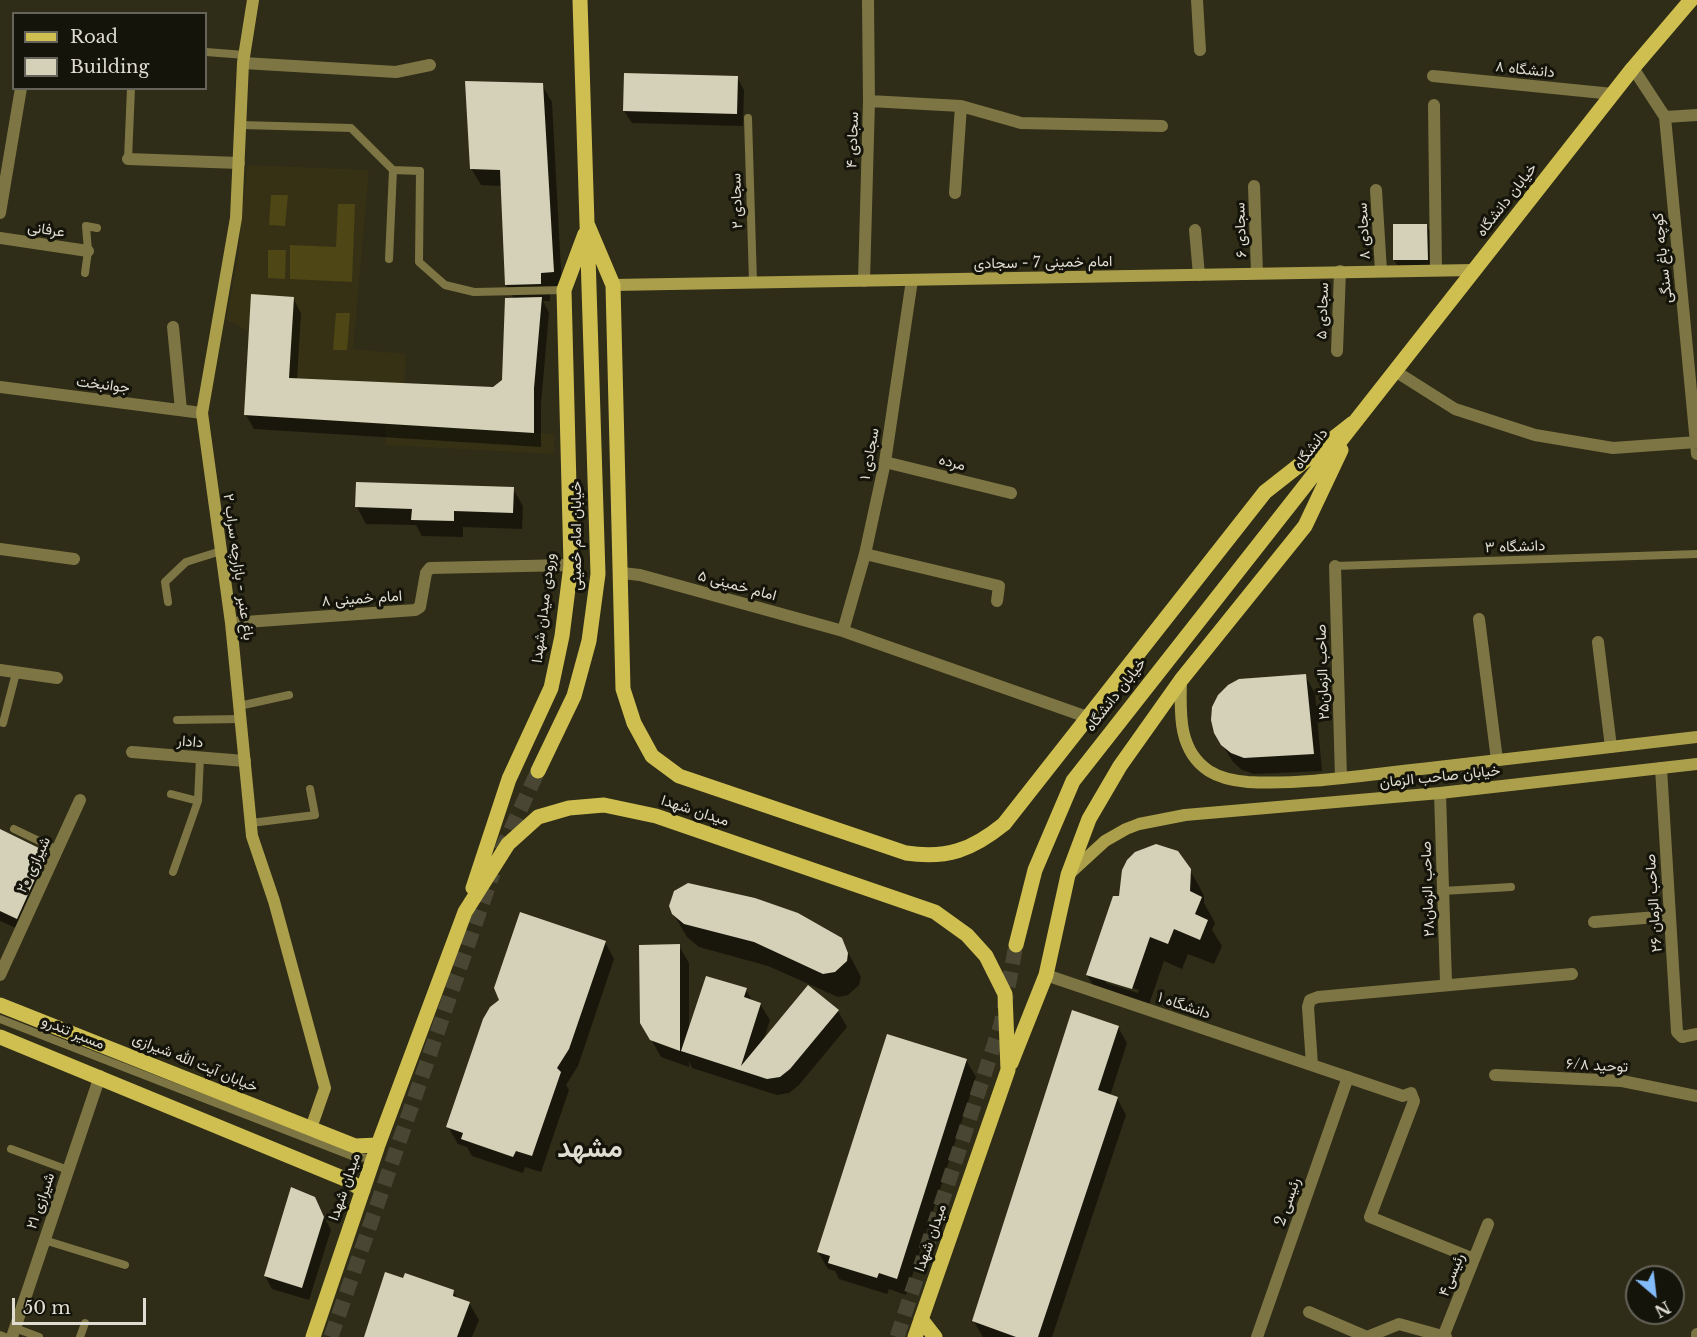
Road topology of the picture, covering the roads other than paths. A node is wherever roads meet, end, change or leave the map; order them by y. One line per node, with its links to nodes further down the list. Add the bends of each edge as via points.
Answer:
1 (254, 0): 8 (street, باغ عنبر - بازارچه سراب ۲)
2 (580, 0): 30 (main road)
3 (868, 0): 15 (street, سجادی ۴)
4 (1197, 0): 6 (street)
5 (1690, 0): 10 (main road, خیابان دانشگاه)
6 (1200, 50)
7 (207, 52): 8 (lane)
8 (244, 59): 9 (street, via 396,72); 21 (street, باغ عنبر - بازارچه سراب ۲)
9 (430, 65)
10 (1633, 68): 14 (main road, خیابان دانشگاه); 19 (street, کوچه باغ سنگی)
11 (1434, 76): 14 (street, دانشگاه ۸)
12 (21, 90): 29 (street)
13 (131, 90): 23 (lane)
14 (1613, 94): 37 (main road, خیابان دانشگاه)
15 (869, 102): 17 (street); 44 (street, سجادی ۴)
16 (1434, 105): 36 (street)
17 (961, 106): 22 (street, via 1021,123); 28 (street)
18 (1697, 115): 19 (street)
19 (1665, 117): 55 (street, کوچه باغ سنگی)
20 (748, 118): 45 (lane, سجادی ۲)
21 (241, 125): 24 (street, باغ عنبر - بازارچه سراب ۲); 25 (lane, via 351,128)
22 (1162, 126)
23 (128, 159): 24 (street)
24 (239, 163): 53 (street, باغ عنبر - بازارچه سراب ۲, via 236,218)
25 (393, 170): 35 (lane); 47 (lane, via 420,171 419,262 445,285 474,292)
26 (1254, 186): 41 (street, سجادی ۶)
27 (1376, 190): 39 (street, سجادی ۸)
28 (955, 193)
29 (0, 213)
30 (588, 226): 46 (main road); 47 (main road, ورودی میدان شهدا); 91 (main road, خیابان امام خمینی, via 598,574 589,641 574,696)
31 (97, 228): 34 (lane, via 86,226)
32 (1196, 230): 42 (street)
33 (0, 238): 34 (street, عرفانی)
34 (88, 251): 40 (lane)
35 (389, 259)
36 (1436, 270): 37 (street, امام خمینی 7 - سجادی); 39 (street, امام خمینی 7 - سجادی)
37 (1474, 270): 50 (main road, خیابان دانشگاه)
38 (1340, 271): 39 (street, امام خمینی 7 - سجادی); 41 (street, امام خمینی 7 - سجادی); 49 (street, سجادی ۵)
39 (1381, 271)
40 (85, 273)
41 (1257, 273): 42 (street, امام خمینی 7 - سجادی)
42 (1199, 274): 43 (street, امام خمینی 7 - سجادی)
43 (912, 280): 44 (street, امام خمینی 7 - سجادی); 56 (street, سجادی ۱)
44 (864, 281): 45 (street, امام خمینی 7 - سجادی)
45 (753, 282): 46 (street, امام خمینی 7 - سجادی)
46 (613, 285): 66 (main road)
47 (564, 290): 64 (main road, ورودی میدان شهدا)
48 (172, 327): 52 (street)
49 (1337, 351)
50 (1395, 371): 54 (main road, خیابان دانشگاه); 55 (street, via 1455,410 1535,435 1613,448)
51 (0, 387): 52 (street, جوانبخت)
52 (181, 410): 53 (street, جوانبخت)
53 (202, 413): 60 (street, باغ عنبر - بازارچه سراب ۲)
54 (1353, 423): 58 (main road, دانشگاه); 76 (main road, via 1305,525); 79 (main road, via 1265,492)
55 (1697, 446)
56 (885, 462): 57 (street, مرده); 61 (street, سجادی ۱)
57 (1011, 493)
58 (1298, 497): 108 (main road, خیابان دانشگاه, via 1123,713 1073,781 1035,870)
59 (0, 549): 63 (street)
60 (221, 551): 67 (lane, via 186,562 165,582); 70 (street, باغ عنبر - بازارچه سراب ۲)
61 (865, 554): 68 (street, via 999,586); 71 (street, سجادی ۱)
62 (1697, 554): 65 (lane, دانشگاه ۳)
63 (74, 559)
64 (571, 565): 70 (street, امام خمینی ۸, via 430,568 420,607 415,610); 105 (main road, ورودی میدان شهدا, via 551,688 509,778)
65 (1335, 566): 92 (street, صاحب الزمان۲۵)
66 (622, 573): 71 (street, امام خمینی ۵); 79 (main road, via 623,689 634,723 652,756 679,776 906,853 933,857 966,850 990,836 1045,775)
67 (168, 602)
68 (997, 602)
69 (1479, 619): 87 (street)
70 (231, 623): 78 (street, باغ عنبر - بازارچه سراب ۲)
71 (843, 631): 79 (street, امام خمینی ۵)
72 (1598, 642): 84 (street)
73 (0, 670): 74 (street)
74 (16, 673): 75 (street); 82 (lane)
75 (57, 678)
76 (1181, 680): 92 (street, via 1184,738 1196,759 1210,772 1247,782); 102 (main road, via 1120,766 1089,819)
77 (289, 695): 78 (lane)
78 (239, 706): 80 (street, باغ عنبر - بازارچه سراب ۲)
79 (1087, 717)
80 (241, 719): 81 (lane); 88 (street, باغ عنبر - بازارچه سراب ۲)
81 (177, 720)
82 (3, 723)
83 (1697, 737): 84 (street)
84 (1611, 747): 87 (street)
85 (132, 752): 86 (street, دادار)
86 (200, 757): 88 (street, دادار); 97 (lane)
87 (1497, 760): 92 (street)
88 (245, 761): 98 (street, باغ عنبر - بازارچه سراب ۲)
89 (1697, 764): 90 (street, خیابان صاحب الزمان)
90 (1661, 768): 94 (street, خیابان صاحب الزمان); 106 (street, صاحب الزمان ۲۶)
91 (538, 771)
92 (1341, 778)
93 (310, 789): 98 (lane, via 315,815)
94 (1440, 793): 102 (street, خیابان صاحب الزمان, via 1185,814 1139,824 1105,841); 104 (street, صاحب الزمان۲۸)
95 (171, 794): 97 (lane)
96 (80, 800): 100 (street, شیرازی ۲۰)
97 (198, 801): 101 (lane)
98 (251, 823): 123 (street, باغ عنبر - بازارچه سراب ۲, via 325,1088)
99 (14, 829): 100 (lane)
100 (58, 850): 110 (street, شیرازی ۲۰)
101 (173, 872)
102 (1068, 875): 111 (main road)
103 (1511, 887): 104 (lane)
104 (1443, 891): 112 (street, صاحب الزمان۲۸)
105 (465, 912): 118 (main road, میدان شهدا, via 508,844 538,818 569,808 604,805 656,816 935,912 967,935 986,957 1005,994); 125 (main road, میدان شهدا)
106 (1670, 916): 107 (street); 115 (street, صاحب الزمان ۲۶, via 1679,1035)
107 (1594, 922)
108 (1016, 945)
109 (1572, 974): 112 (street)
110 (0, 975)
111 (1046, 975): 117 (street, دانشگاه ۱); 118 (main road)
112 (1446, 983): 117 (street, via 1310,1000)
113 (0, 1005): 123 (main road, خیابان آیت الله شیرازی)
114 (0, 1019): 125 (lane, مسیر تندرو, via 352,1156)
115 (1697, 1035)
116 (0, 1037): 120 (main road)
117 (1312, 1065): 121 (street, دانشگاه ۱)
118 (1008, 1070): 133 (main road, میدان شهدا)
119 (1495, 1075): 122 (street, توحید ۶/۸, via 1622,1081)
120 (100, 1076): 126 (street, شیرازی ۲۱); 127 (main road)
121 (1348, 1077): 130 (street, دانشگاه ۱, via 1403,1096 1412,1093 1414,1101 1370,1217); 144 (street, رئیسی 2)
122 (1697, 1095)
123 (311, 1128): 125 (main road, خیابان آیت الله شیرازی)
124 (11, 1149): 126 (lane)
125 (375, 1152): 127 (main road, میدان شهدا)
126 (68, 1170): 129 (street, شیرازی ۲۱)
127 (363, 1190): 140 (main road, میدان شهدا)
128 (1488, 1224): 130 (street, رئیسی۴)
129 (44, 1240): 131 (lane); 135 (street, شیرازی ۲۱)
130 (1474, 1259): 145 (street, رئیسی۴)
131 (125, 1265)
132 (1309, 1312): 145 (street, via 1367,1337 1399,1324)
133 (921, 1318): 141 (main road, میدان شهدا); 142 (lane); 143 (main road)
134 (85, 1323): 139 (lane)
135 (13, 1332): 138 (lane)
136 (0, 1335): 137 (lane)
137 (4, 1337)
138 (39, 1337)
139 (80, 1337)
140 (313, 1337)
141 (915, 1337)
142 (926, 1337)
143 (935, 1337)
144 (1257, 1337)
145 (1444, 1337)

